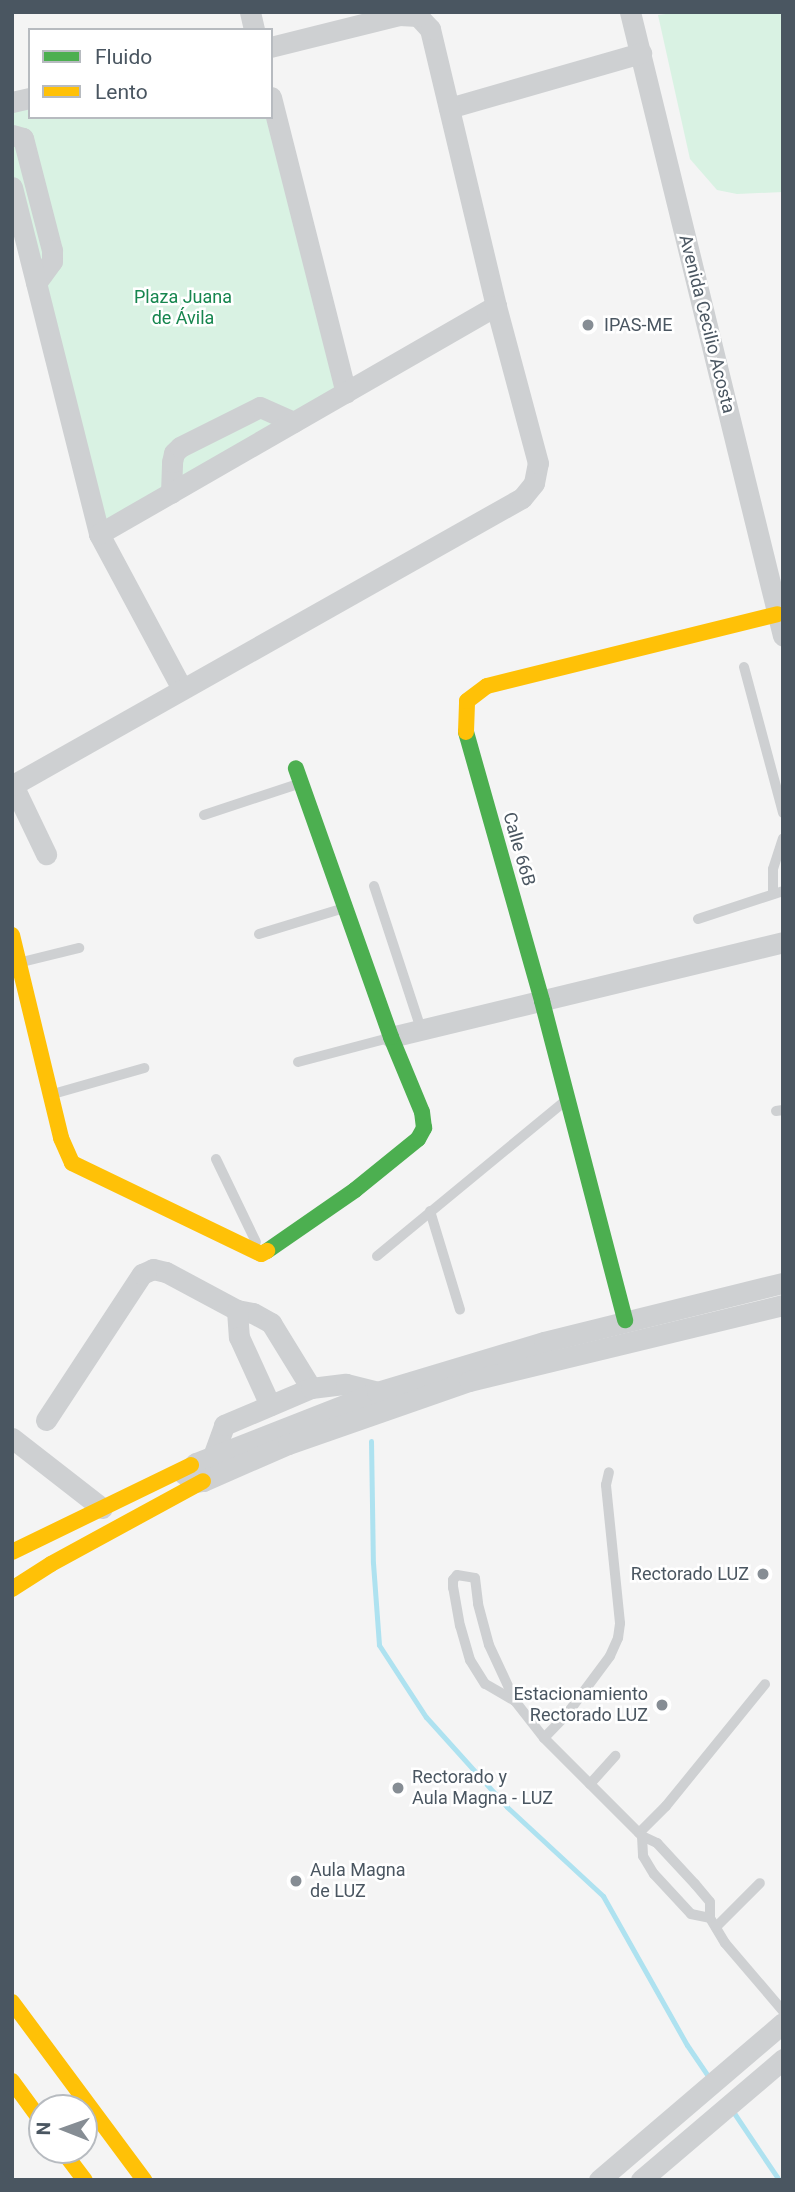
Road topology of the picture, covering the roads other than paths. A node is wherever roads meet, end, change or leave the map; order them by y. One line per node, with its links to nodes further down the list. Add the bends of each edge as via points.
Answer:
1 (631, 12): 4 (street, Avenida Cecilio Acosta)
2 (390, 15): 3 (street); 6 (street, via 418,16 430,29)
3 (273, 46)
4 (640, 52): 6 (street); 15 (street, Avenida Cecilio Acosta)
5 (273, 105): 11 (street)
6 (449, 107): 10 (street)
7 (12, 135): 9 (street, via 23,138 52,250 52,261)
8 (12, 187): 9 (street)
9 (36, 284): 14 (street)
10 (496, 306): 11 (street); 18 (street, via 538,463 534,482 522,498)
11 (346, 393): 12 (street)
12 (294, 422): 13 (street); 13 (street, via 260,407 180,447 172,462)
13 (171, 493): 14 (street)
14 (99, 534): 18 (street)
15 (777, 614): 16 (street, Avenida Cecilio Acosta); 34 (street, Calle 66B, via 487,686 467,701 465,730)
16 (783, 636)
17 (744, 667): 21 (lane)
18 (182, 689): 20 (street)
19 (298, 776): 22 (lane); 27 (street)
20 (13, 784): 24 (street)
21 (783, 813)
22 (204, 815)
23 (783, 839): 26 (lane, via 773,869)
24 (46, 854)
25 (374, 886): 35 (lane)
26 (778, 893): 28 (lane)
27 (346, 907): 29 (lane); 36 (street)
28 (698, 919)
29 (258, 934)
30 (12, 935): 33 (street)
31 (783, 942): 34 (street)
32 (79, 948): 33 (lane)
33 (19, 963): 39 (street)
34 (542, 1001): 35 (street); 40 (street, Calle 66B)
35 (421, 1029): 36 (street)
36 (391, 1037): 37 (lane); 43 (street, via 422,1112 424,1128 418,1139 355,1190)
37 (298, 1062)
38 (144, 1068): 39 (lane)
39 (50, 1094): 43 (street, via 72,1163)
40 (568, 1100): 42 (lane); 49 (street, Calle 66B)
41 (216, 1159): 43 (lane)
42 (430, 1211): 44 (lane); 48 (lane)
43 (261, 1254)
44 (377, 1256)
45 (783, 1283): 49 (street)
46 (783, 1305): 55 (street, via 469,1381 288,1444)
47 (237, 1310): 50 (street, via 271,1322); 52 (street, via 239,1338); 53 (street, via 166,1272 153,1269 142,1274)
48 (460, 1310)
49 (625, 1320): 51 (street)
50 (311, 1388): 51 (street, via 346,1384); 52 (street)
51 (377, 1392): 55 (street)
52 (270, 1405): 55 (street, via 224,1425)
53 (46, 1420)
54 (12, 1438): 57 (street)
55 (204, 1467): 57 (street); 59 (street); 60 (street)
56 (609, 1472): 63 (lane, via 606,1485 618,1638 610,1656)
57 (102, 1508): 58 (street)
58 (12, 1552)
59 (12, 1566)
60 (12, 1589)
61 (765, 1684): 66 (lane)
62 (515, 1701): 62 (lane, via 489,1645 475,1578 457,1575 453,1588 470,1660 485,1684); 63 (lane)
63 (544, 1738): 65 (lane)
64 (615, 1756): 65 (lane)
65 (590, 1784): 66 (lane)
66 (640, 1834): 68 (lane, via 657,1843 710,1902); 68 (lane, via 643,1856 654,1874 691,1914)
67 (760, 1883): 68 (lane)
68 (713, 1923): 70 (lane)
69 (12, 2001): 77 (street)
70 (783, 2011)
71 (783, 2023): 78 (street)
72 (783, 2059): 79 (street)
73 (12, 2081): 74 (street)
74 (28, 2103)
75 (73, 2164): 76 (street)
76 (85, 2180)
77 (144, 2180)
78 (599, 2180)
79 (641, 2180)

